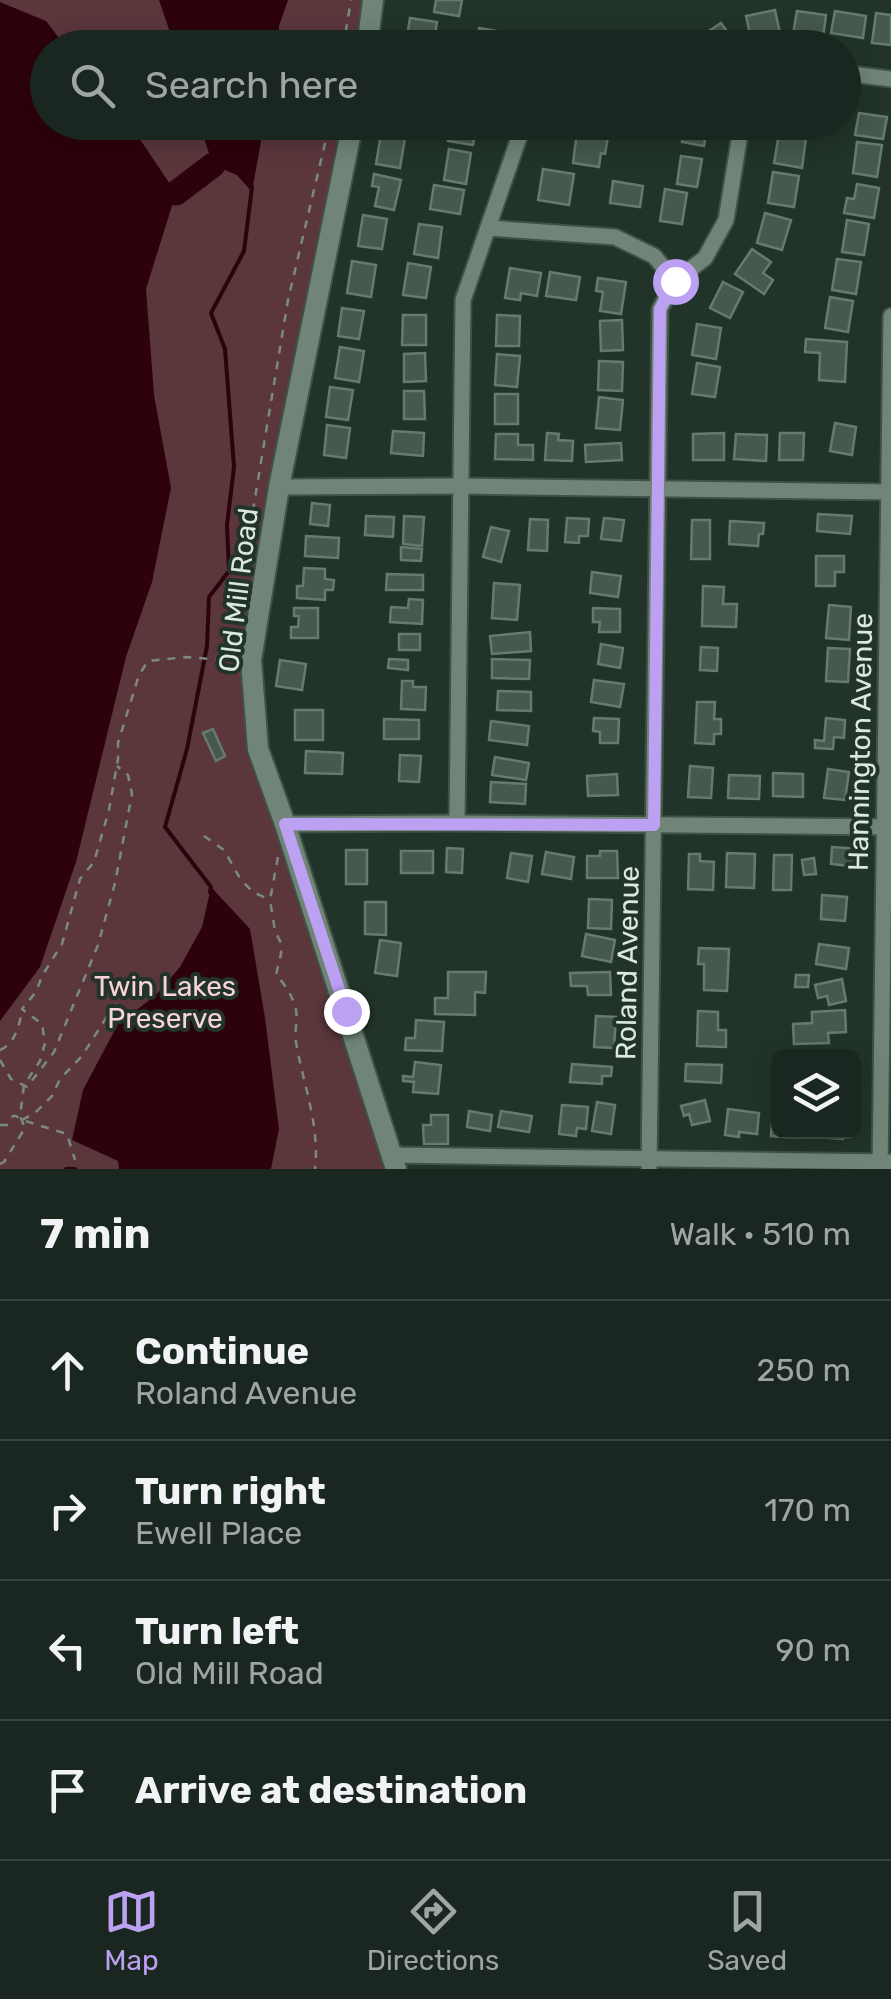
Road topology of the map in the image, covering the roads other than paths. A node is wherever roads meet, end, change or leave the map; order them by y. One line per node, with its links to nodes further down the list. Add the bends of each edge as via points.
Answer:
1 (374, 0): 2 (street)
2 (369, 30)
3 (861, 75): 4 (street)
4 (891, 78)
5 (349, 140): 11 (street, Old Mill Road)
6 (518, 140): 8 (street)
7 (739, 140): 9 (street, Roland Avenue, via 726,220 705,258)
8 (488, 228): 9 (street, via 615,237 654,256); 12 (street, via 463,300)
9 (675, 281): 13 (street, Roland Avenue, via 660,309)
10 (891, 316): 14 (street, Hannington Avenue)
11 (279, 486): 12 (street); 16 (street, Old Mill Road, via 250,660 258,750)
12 (461, 486): 13 (street); 15 (street)
13 (658, 488): 14 (street); 17 (street, Roland Avenue)
14 (889, 492): 18 (street, Hannington Avenue)
15 (457, 823): 16 (street); 17 (street)
16 (285, 824): 19 (street, Old Mill Road)
17 (654, 825): 18 (street); 20 (street, Roland Avenue)
18 (887, 828): 21 (street, Hannington Avenue)
19 (394, 1162): 20 (street)
20 (649, 1164): 21 (street)
21 (883, 1164)

